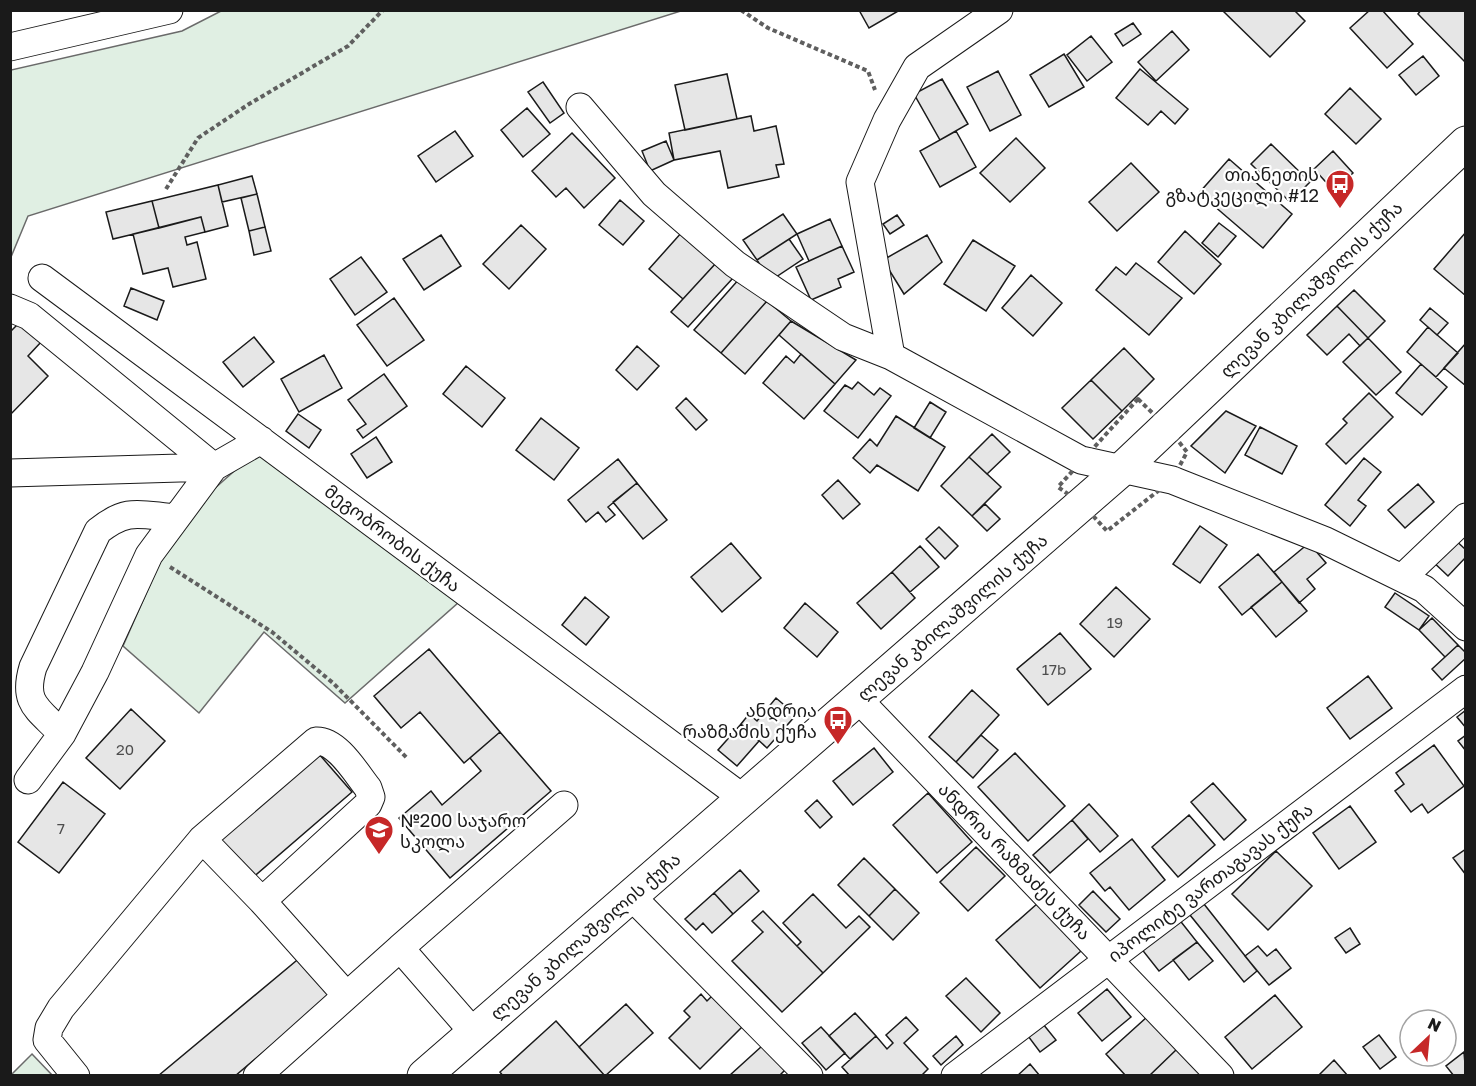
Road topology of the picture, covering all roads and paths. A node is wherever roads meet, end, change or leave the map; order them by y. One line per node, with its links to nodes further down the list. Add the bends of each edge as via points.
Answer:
1 (168, 10): 5 (street)
2 (383, 10): 9 (path, via 348,46 198,138)
3 (741, 10): 7 (path, via 768,28 868,71)
4 (999, 10): 7 (street, via 917,67)
5 (10, 47)
6 (580, 107): 12 (street, via 654,194 735,264 843,337)
7 (887, 120): 12 (street, via 860,182)
8 (1466, 143): 15 (main road, ლევან კბილაშვილის ქუჩა)
9 (166, 189)
10 (42, 278): 13 (street, მეგობრობის ქუჩა)
11 (10, 308): 14 (street, via 29,316)
12 (891, 356): 15 (street, via 1081,460)
13 (261, 440): 14 (street); 27 (street, მეგობრობის ქუჩა)
14 (214, 467): 16 (street); 18 (street)
15 (1121, 470): 20 (street, via 1172,480 1326,541); 23 (main road, ლევან კბილაშვილის ქუჩა)
16 (10, 473)
17 (1466, 517): 20 (street)
18 (176, 518): 19 (street); 24 (street, via 127,513 98,531 27,686 29,698)
19 (149, 555): 24 (street); 25 (path, via 272,632 333,683)
20 (1402, 578): 21 (street, via 1424,589)
21 (1466, 627)
22 (1466, 689): 33 (street, იპოლიტე ვართაგავას ქუჩა)
23 (858, 699): 27 (main road, ლევან კბილაშვილის ქუჩა); 33 (street, ანდრია რაზმაძეს ქუჩა)
24 (62, 734): 26 (street)
25 (408, 759)
26 (28, 780)
27 (743, 798): 30 (main road, ლევან კბილაშვილის ქუჩა)
28 (564, 805): 32 (street)
29 (202, 839): 31 (street); 31 (street, via 316,741 323,740 332,746 368,788 368,804); 36 (street, via 61,1008 49,1028 47,1040)
30 (631, 896): 35 (main road, ლევან კბილაშვილის ქუჩა); 39 (street)
31 (262, 901): 34 (street)
32 (400, 948): 34 (street); 35 (street)
33 (1109, 958): 40 (street, იპოლიტე ვართაგავას ქუჩა); 41 (street, ანდრია რაზმაძეს ქუჩა)
34 (346, 995): 37 (street)
35 (474, 1033): 38 (main road, ლევან კბილაშვილის ქუჩა)
36 (76, 1076)
37 (257, 1076)
38 (424, 1076)
39 (809, 1076)
40 (955, 1076)
41 (1220, 1076)

